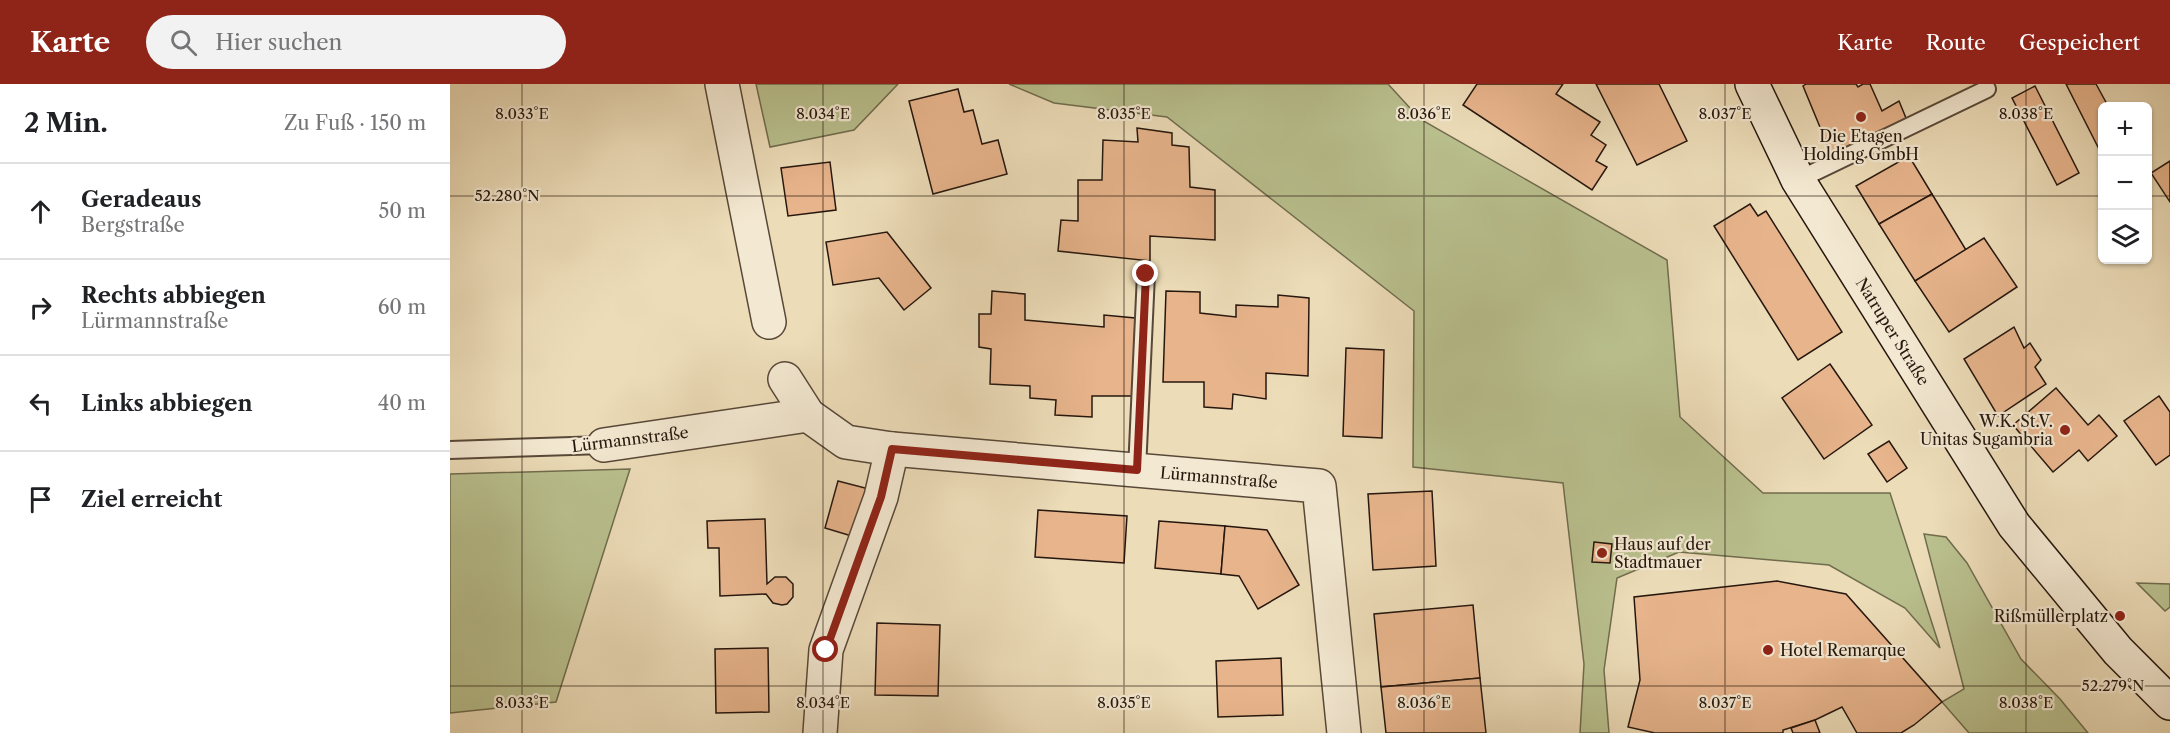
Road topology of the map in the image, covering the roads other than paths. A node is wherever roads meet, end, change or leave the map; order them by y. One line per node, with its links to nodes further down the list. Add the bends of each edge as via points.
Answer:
1 (722, 84): 6 (street)
2 (1752, 84): 4 (street, Natruper Straße)
3 (1987, 89): 4 (lane)
4 (1798, 180): 13 (street, Natruper Straße, via 2014,525 2118,651)
5 (1146, 274): 12 (lane)
6 (769, 322)
7 (785, 379): 8 (street, Lürmannstraße)
8 (808, 416): 9 (street, Lürmannstraße); 10 (street, Lürmannstraße, via 846,442)
9 (604, 445): 11 (lane, Lürmannstraße)
10 (892, 449): 12 (street, Lürmannstraße); 14 (street, via 881,497 826,650)
11 (450, 450)
12 (1137, 470): 15 (street, Lürmannstraße, via 1319,486)
13 (2170, 703)
14 (820, 733)
15 (1344, 733)

